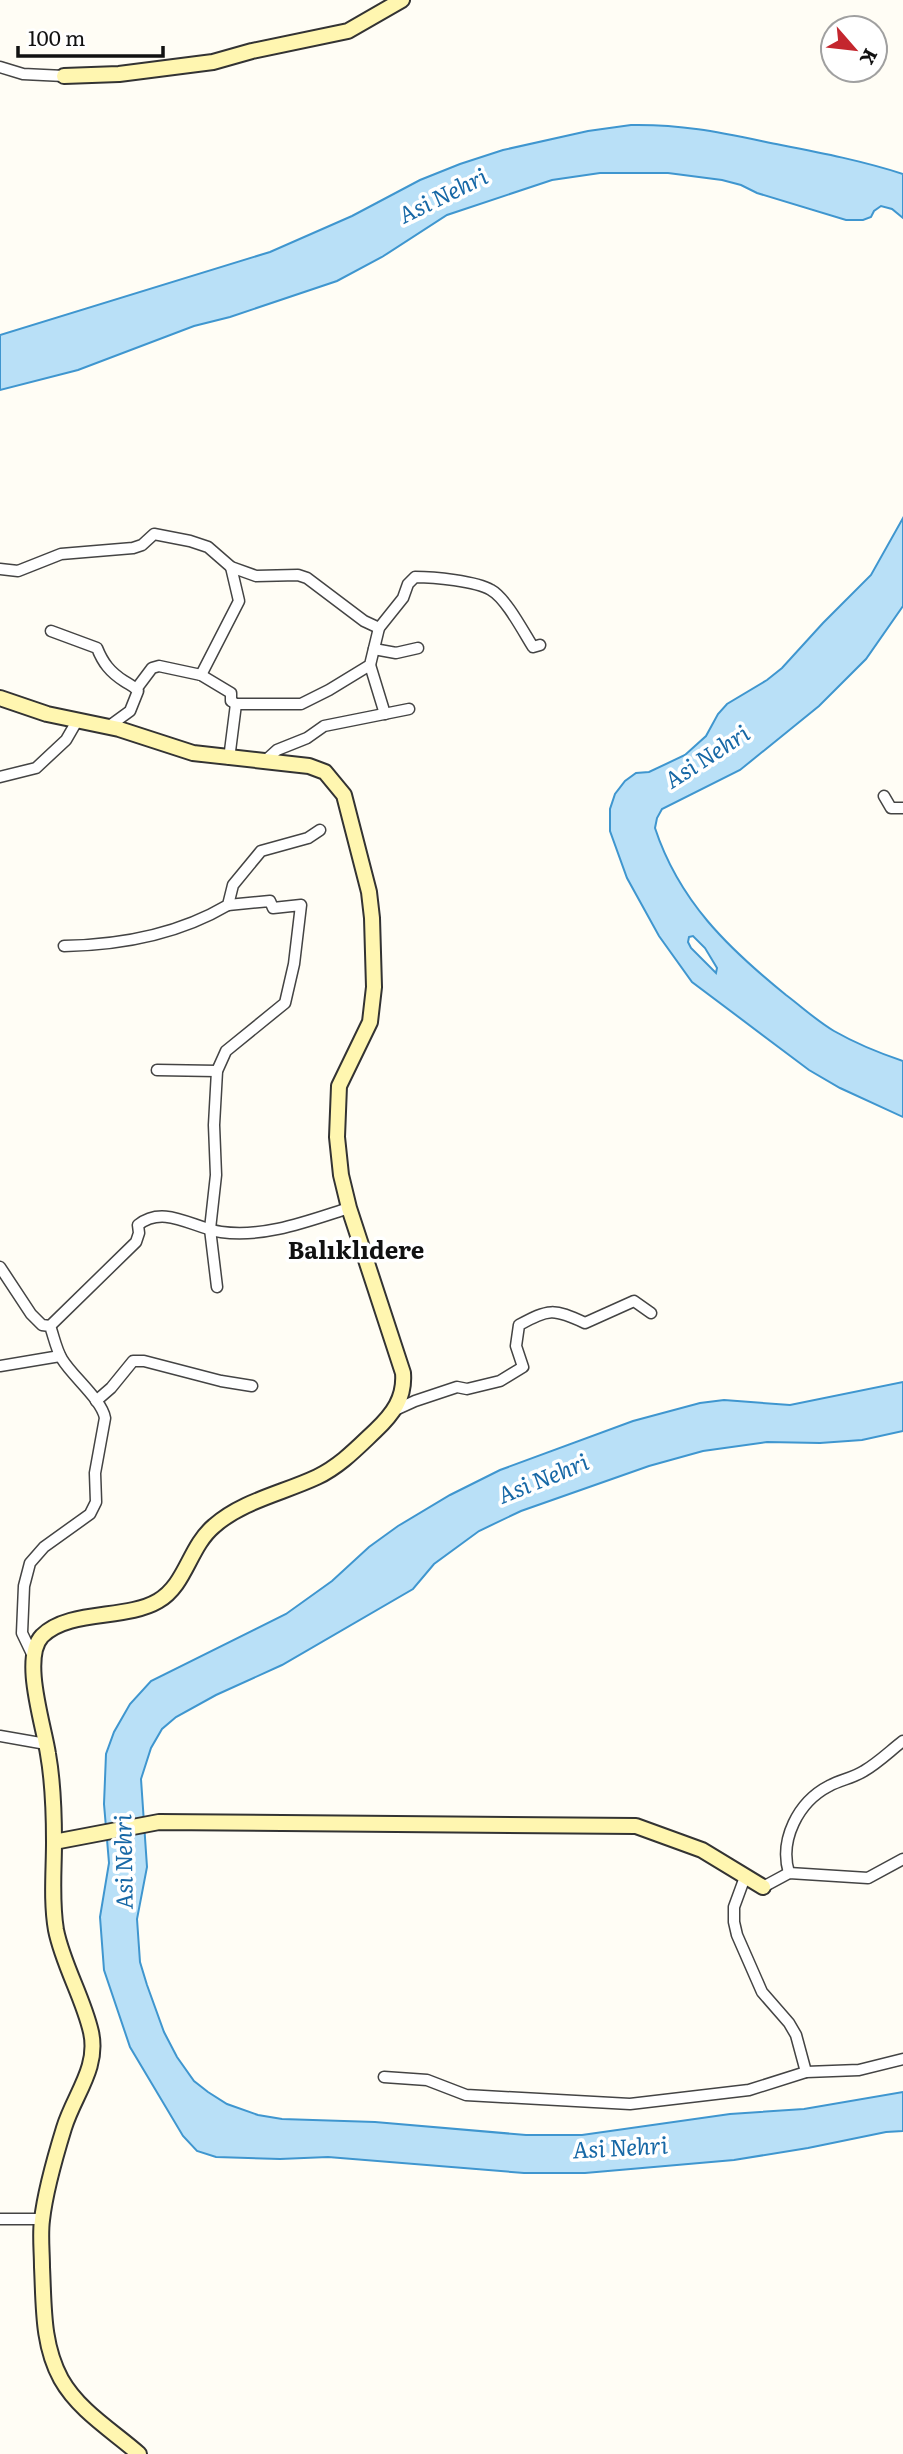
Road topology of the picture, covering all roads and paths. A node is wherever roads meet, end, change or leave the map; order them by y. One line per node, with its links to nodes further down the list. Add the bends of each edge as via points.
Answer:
1 (402, 0): 3 (main road, via 348,32 213,62)
2 (0, 66): 3 (street, via 23,74)
3 (64, 76)
4 (231, 567): 5 (street, via 208,547 154,534 133,548 61,554 18,571); 6 (street, via 256,576 307,578); 12 (street, via 239,601)
5 (0, 569)
6 (379, 628): 8 (street, via 415,577 432,577 492,590 533,648); 10 (street)
7 (51, 631): 13 (street, via 97,648 104,664)
8 (540, 645)
9 (418, 648): 10 (street, via 396,653)
10 (374, 649): 11 (street)
11 (370, 665): 15 (street, via 301,704); 17 (street)
12 (201, 675): 13 (street, via 159,666 152,668); 15 (street, via 231,693 230,701)
13 (137, 688): 19 (street, via 130,711)
14 (0, 698): 18 (main road)
15 (236, 704): 20 (street)
16 (409, 709): 17 (street)
17 (386, 714): 21 (street, via 324,726)
18 (77, 721): 19 (main road); 22 (street, via 66,740 36,768)
19 (108, 727): 20 (main road, via 193,753)
20 (229, 758): 21 (main road)
21 (266, 760): 30 (main road, via 319,769 334,782 344,795 369,892 373,1006 366,1033 339,1086 337,1105 341,1175)
22 (0, 777)
23 (884, 796): 24 (street, via 891,808)
24 (903, 808)
25 (320, 830): 26 (street, via 308,838 261,851 233,885)
26 (228, 905): 27 (street, via 174,929); 29 (street, via 270,901 273,908 301,905 285,1003 226,1051)
27 (64, 946)
28 (157, 1070): 29 (street)
29 (217, 1071): 31 (street, via 216,1175)
30 (349, 1208): 31 (street, via 273,1230); 40 (main road, via 403,1373 403,1391)
31 (209, 1229): 33 (street); 35 (street, via 174,1217 144,1220 138,1225 136,1242)
32 (0, 1267): 35 (street, via 31,1314)
33 (217, 1287)
34 (651, 1313): 40 (street, via 634,1301 585,1323 563,1313 544,1312 519,1325 516,1346 523,1367 500,1381 457,1387)
35 (50, 1326): 36 (street)
36 (60, 1356): 37 (street); 39 (street)
37 (0, 1366)
38 (252, 1386): 39 (street, via 133,1361)
39 (96, 1401): 41 (street, via 105,1418 95,1474 96,1502 90,1514 44,1547 30,1563 24,1586 22,1633)
40 (393, 1411): 41 (main road, via 331,1469 215,1525 195,1548 176,1585 160,1600 135,1610 61,1625 42,1636)
41 (33, 1656): 44 (main road)
42 (0, 1736): 44 (street)
43 (903, 1741): 47 (street, via 865,1771 830,1785 805,1805 786,1845)
44 (46, 1744): 45 (main road)
45 (61, 1840): 48 (main road, via 159,1822 636,1826 702,1850); 54 (main road, via 55,1916 93,2049 86,2079 64,2126)
46 (903, 1859): 47 (street, via 868,1878)
47 (789, 1873): 49 (street)
48 (746, 1877): 49 (main road); 51 (street, via 734,1907 737,1935 762,1992 796,2035)
49 (763, 1887)
50 (903, 2059): 51 (street, via 859,2070)
51 (806, 2072): 52 (street, via 749,2090 630,2104 466,2095 426,2080)
52 (384, 2077)
53 (0, 2219): 54 (street)
54 (42, 2219): 55 (main road, via 44,2320 52,2358 73,2396)
55 (139, 2454)

